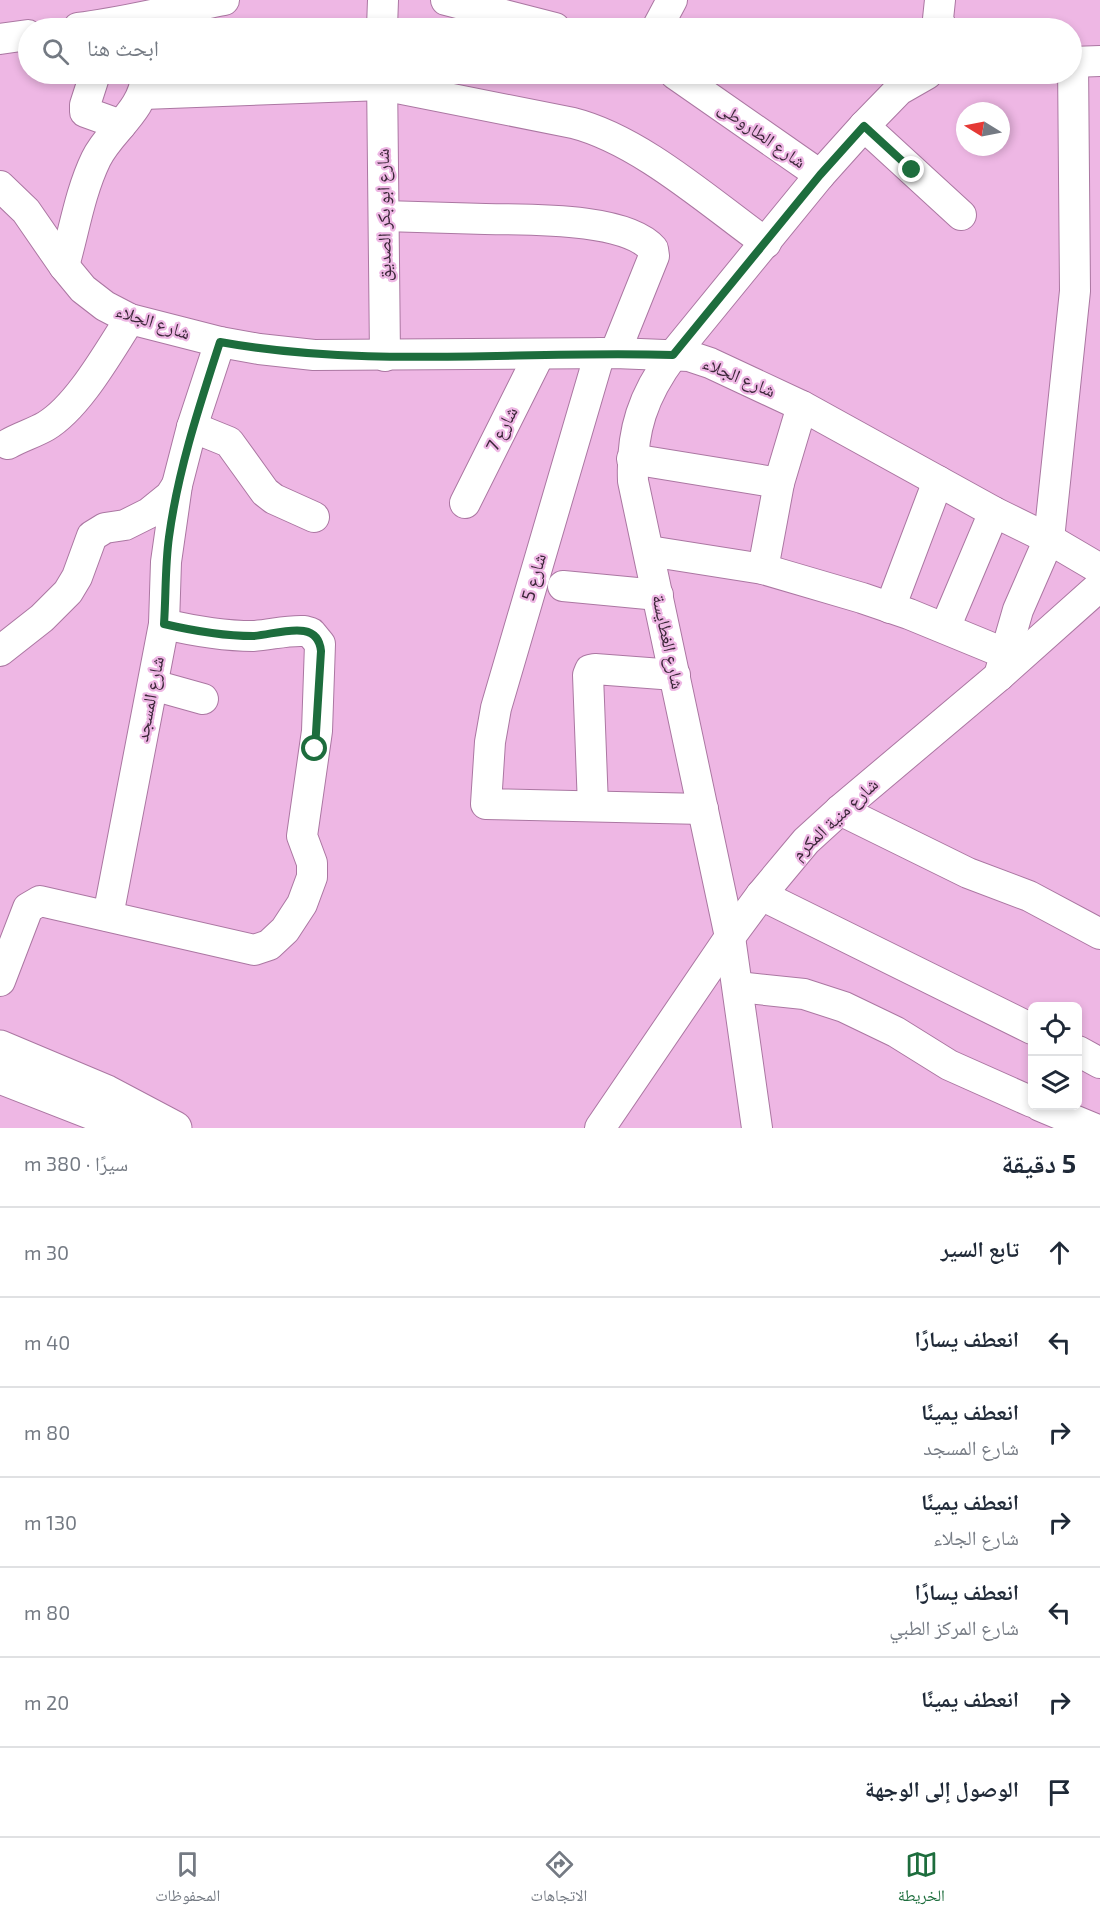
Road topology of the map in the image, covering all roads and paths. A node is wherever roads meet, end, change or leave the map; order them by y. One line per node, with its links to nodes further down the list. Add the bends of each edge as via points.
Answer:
1 (224, 0): 5 (street)
2 (383, 0): 7 (street)
3 (446, 0): 6 (street)
4 (672, 0): 8 (street)
5 (139, 15)
6 (545, 17)
7 (382, 18)
8 (662, 18)
9 (18, 36): 10 (street)
10 (0, 39)
11 (92, 84): 19 (street, via 85,112)
12 (145, 84): 13 (street, via 221,93); 19 (street)
13 (324, 84)
14 (382, 84): 24 (street, شارع ابو بكر الصديق)
15 (404, 84): 25 (street, via 593,128 649,157)
16 (689, 84): 21 (street, شارع الطاروطى)
17 (909, 84): 20 (street, شارع الغطايسة, via 898,90)
18 (1082, 84): 27 (street)
19 (122, 125): 26 (street, via 97,157)
20 (864, 126): 21 (street, شارع الغطايسة); 23 (street)
21 (820, 175): 25 (street, شارع الغطايسة)
22 (0, 186): 26 (street, شارع الجلاء, via 26,211)
23 (961, 215)
24 (384, 216): 30 (street, شارع 5, via 564,221 615,230 644,241 653,249 654,256); 33 (street, شارع ابو بكر الصديق)
25 (766, 243): 32 (street, شارع الغطايسة)
26 (64, 266): 28 (street, شارع الجلاء, via 83,289)
27 (1088, 290): 44 (street)
28 (130, 319): 29 (street, شارع الجلاء); 36 (street, via 94,373 57,418)
29 (220, 342): 33 (street, شارع الجلاء, via 314,355); 35 (street, شارع المسجد)
30 (607, 353): 31 (street, شارع الجلاء); 32 (street, شارع الجلاء); 59 (street, شارع 5, via 496,708 486,804)
31 (539, 355): 33 (street, شارع الجلاء); 41 (street, شارع 7)
32 (673, 355): 34 (street, شارع الجلاء, via 710,363); 37 (street, شارع الغطايسة, via 640,414)
33 (385, 356)
34 (802, 406): 38 (street, شارع الجلاء); 39 (street)
35 (192, 427): 40 (street, شارع المسجد); 43 (street, via 229,442 265,492)
36 (8, 444)
37 (632, 459): 39 (street); 45 (street, شارع الغطايسة)
38 (938, 481): 42 (street, شارع الجلاء); 51 (street)
39 (779, 483): 46 (street)
40 (177, 485): 52 (street, شارع المسجد, via 166,562); 54 (street, via 149,513 92,536 68,592)
41 (465, 504)
42 (994, 512): 44 (street, شارع الجلاء); 53 (street)
43 (314, 517)
44 (1049, 539): 47 (street, شارع الجلاء); 55 (street, via 1018,610)
45 (648, 551): 46 (street); 50 (street, شارع الغطايسة)
46 (763, 569): 51 (street)
47 (1100, 569)
48 (563, 586): 50 (street)
49 (1100, 586): 55 (street, شارع منية المكرم)
50 (658, 595): 56 (street, شارع الغطايسة)
51 (890, 608): 53 (street)
52 (164, 624): 57 (street, شارع المسجد); 63 (street, via 231,635 304,631 320,644 317,731 302,836 312,863 312,877 302,904 285,930 269,945 254,950)
53 (945, 627): 55 (street)
54 (0, 651)
55 (1002, 664): 61 (street, شارع منية المكرم)
56 (675, 675): 59 (street, via 590,670); 60 (street, شارع الغطايسة)
57 (153, 685): 58 (street); 63 (street, شارع المسجد)
58 (203, 699)
59 (593, 807): 60 (street)
60 (704, 809): 65 (street, شارع الغطايسة)
61 (840, 810): 62 (street, شارع منية المكرم, via 806,841); 64 (street, via 968,873 1029,896)
62 (761, 895): 65 (street, شارع منية المكرم); 69 (street)
63 (108, 916): 66 (street, via 40,901 28,908)
64 (1100, 934)
65 (730, 937): 68 (street, شارع الغطايسة); 78 (street, شارع منية المكرم)
66 (6, 946): 67 (street)
67 (0, 981)
68 (738, 987): 74 (street, via 804,994 844,1007 896,1032 949,1065); 79 (street, شارع الغطايسة)
69 (1028, 1027)
70 (0, 1047): 77 (main road, via 107,1092)
71 (1082, 1054): 72 (street)
72 (1100, 1063)
73 (0, 1077): 76 (main road)
74 (1028, 1100)
75 (1050, 1110): 80 (street)
76 (107, 1124)
77 (175, 1128)
78 (600, 1128)
79 (757, 1128)
80 (1094, 1128)

